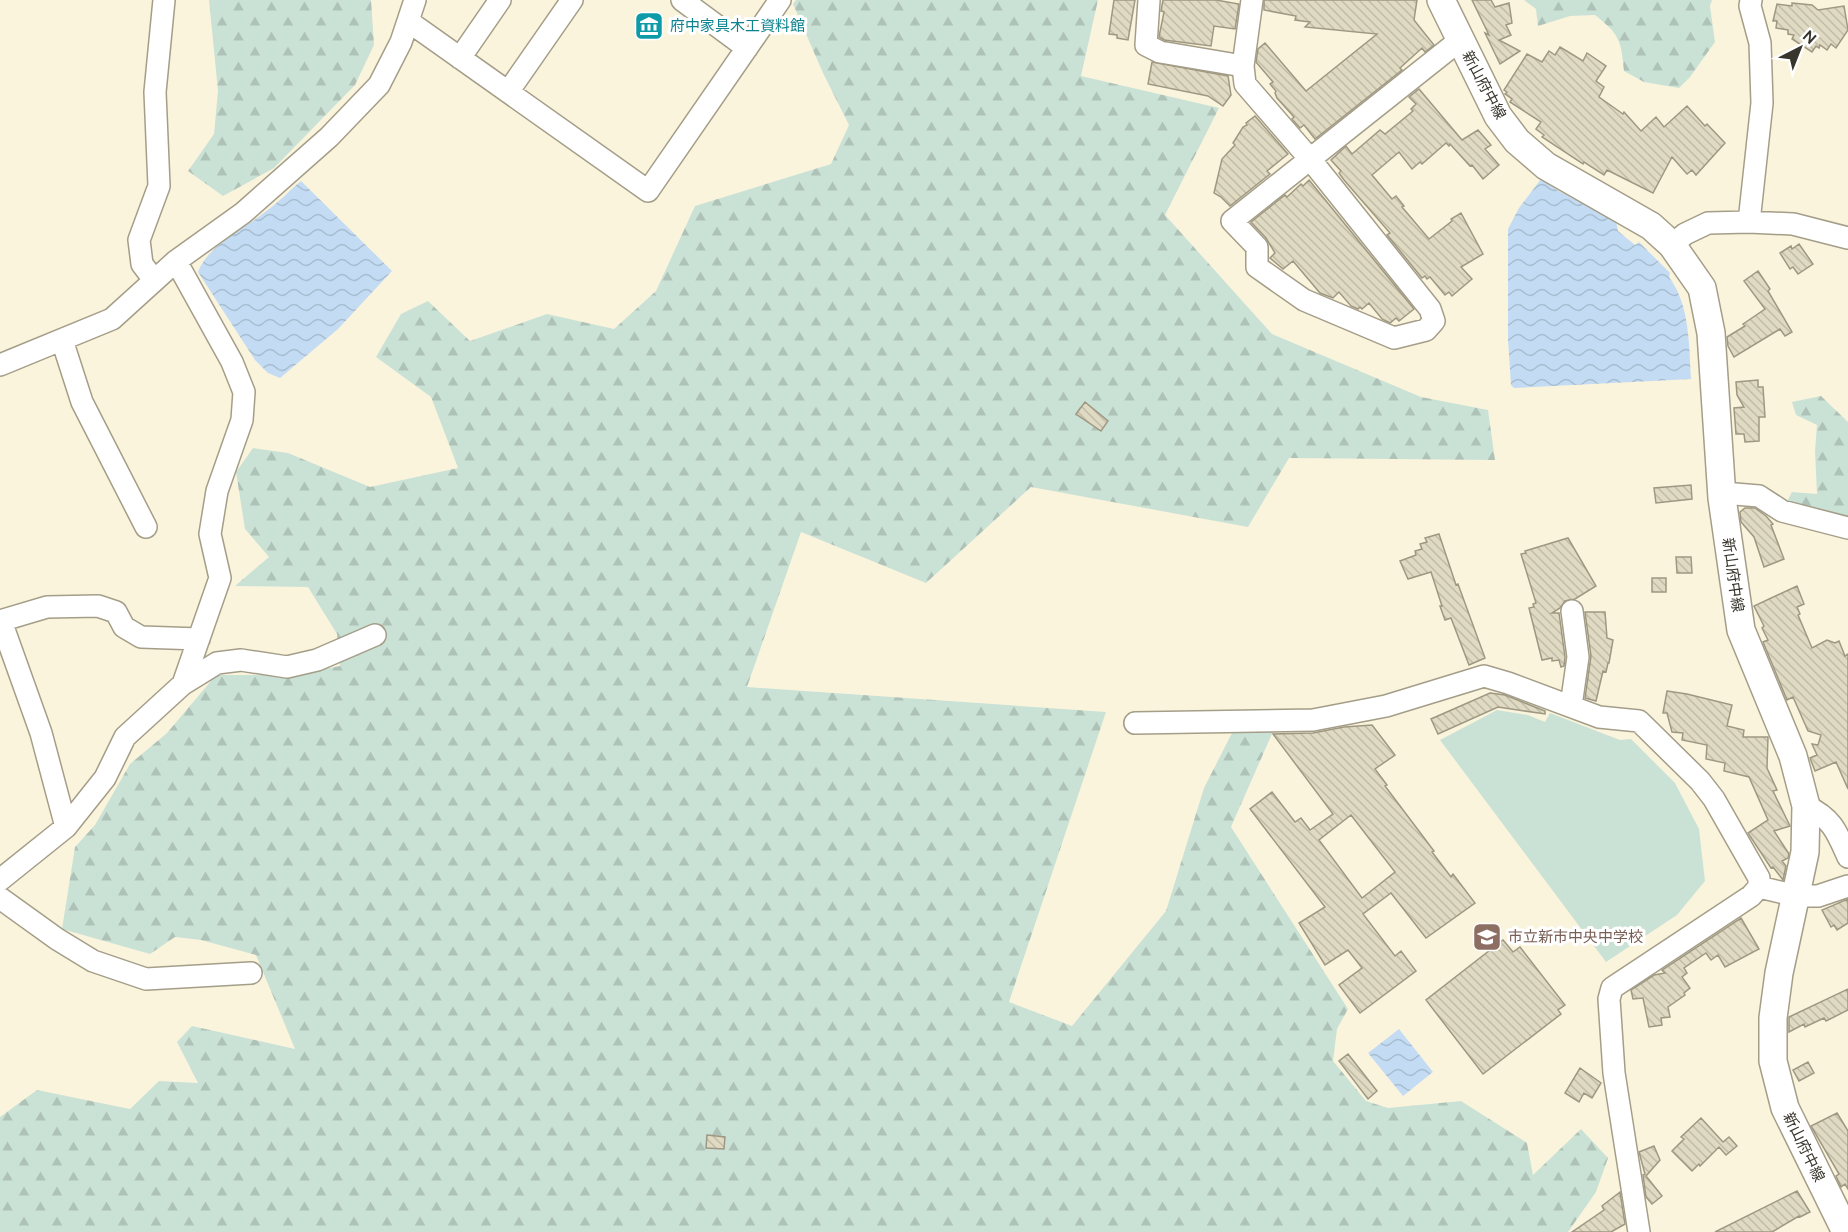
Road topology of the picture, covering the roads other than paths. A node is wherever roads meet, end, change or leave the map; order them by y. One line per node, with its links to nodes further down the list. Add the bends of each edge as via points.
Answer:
1 (164, 0): 22 (street, via 155,92 159,186 139,240 142,264)
2 (415, 0): 11 (street)
3 (500, 0): 14 (street)
4 (572, 0): 16 (street)
5 (682, 0): 13 (street)
6 (780, 0): 13 (street)
7 (1149, 0): 15 (street, via 1146,45 1160,52)
8 (1252, 0): 15 (street)
9 (1441, 0): 12 (main road, 新山府中線)
10 (1751, 0): 18 (street, via 1760,43 1762,103)
11 (408, 21): 14 (street); 21 (street, via 379,85 329,137 243,213)
12 (1460, 40): 17 (street); 20 (main road, 新山府中線, via 1497,116 1517,141 1546,166 1651,226)
13 (747, 48): 16 (street, via 648,191)
14 (460, 58): 16 (street)
15 (1243, 66): 17 (street, via 1245,84)
16 (508, 92)
17 (1310, 159): 17 (street, via 1232,221 1257,247 1257,267 1304,300 1394,338 1426,330 1434,321 1430,309)
18 (1749, 222): 19 (street, via 1793,224); 20 (street, via 1708,223)
19 (1848, 238)
20 (1672, 245): 25 (main road, 新山府中線, via 1702,288 1711,333)
21 (176, 261): 22 (street); 31 (street, via 232,362 244,392 242,420 217,490 210,534 220,578)
22 (154, 280): 23 (street, via 112,319)
23 (62, 340): 24 (street); 26 (street, via 82,402)
24 (0, 365)
25 (1722, 498): 27 (street, via 1735,494 1759,496 1782,511); 35 (main road, 新山府中線, via 1741,630 1793,756)
26 (146, 527)
27 (1848, 528)
28 (1572, 611): 33 (street, via 1578,657)
29 (0, 621): 31 (street, via 47,607 98,606 116,612 124,627 141,637); 36 (street, via 41,733)
30 (375, 635): 32 (street, via 317,660 287,667 241,660 218,663)
31 (199, 639): 32 (street)
32 (183, 684): 36 (street, via 124,737 105,778)
33 (1571, 706): 34 (street, via 1484,676 1386,706 1313,720); 40 (street, via 1599,717 1639,721 1714,799 1759,878)
34 (1135, 723)
35 (1806, 806): 37 (street, via 1822,813 1835,829); 41 (main road, 新山府中線, via 1806,852)
36 (66, 827): 38 (street)
37 (1848, 857)
38 (0, 880)
39 (1848, 886): 41 (street, via 1818,896)
40 (1759, 887): 41 (street); 44 (street, via 1612,988 1609,999 1614,1073)
41 (1797, 896): 45 (main road, 新山府中線, via 1779,974 1773,1061 1785,1108)
42 (0, 898): 43 (street, via 93,961 146,979)
43 (251, 973)
44 (1639, 1232)
45 (1846, 1232)

